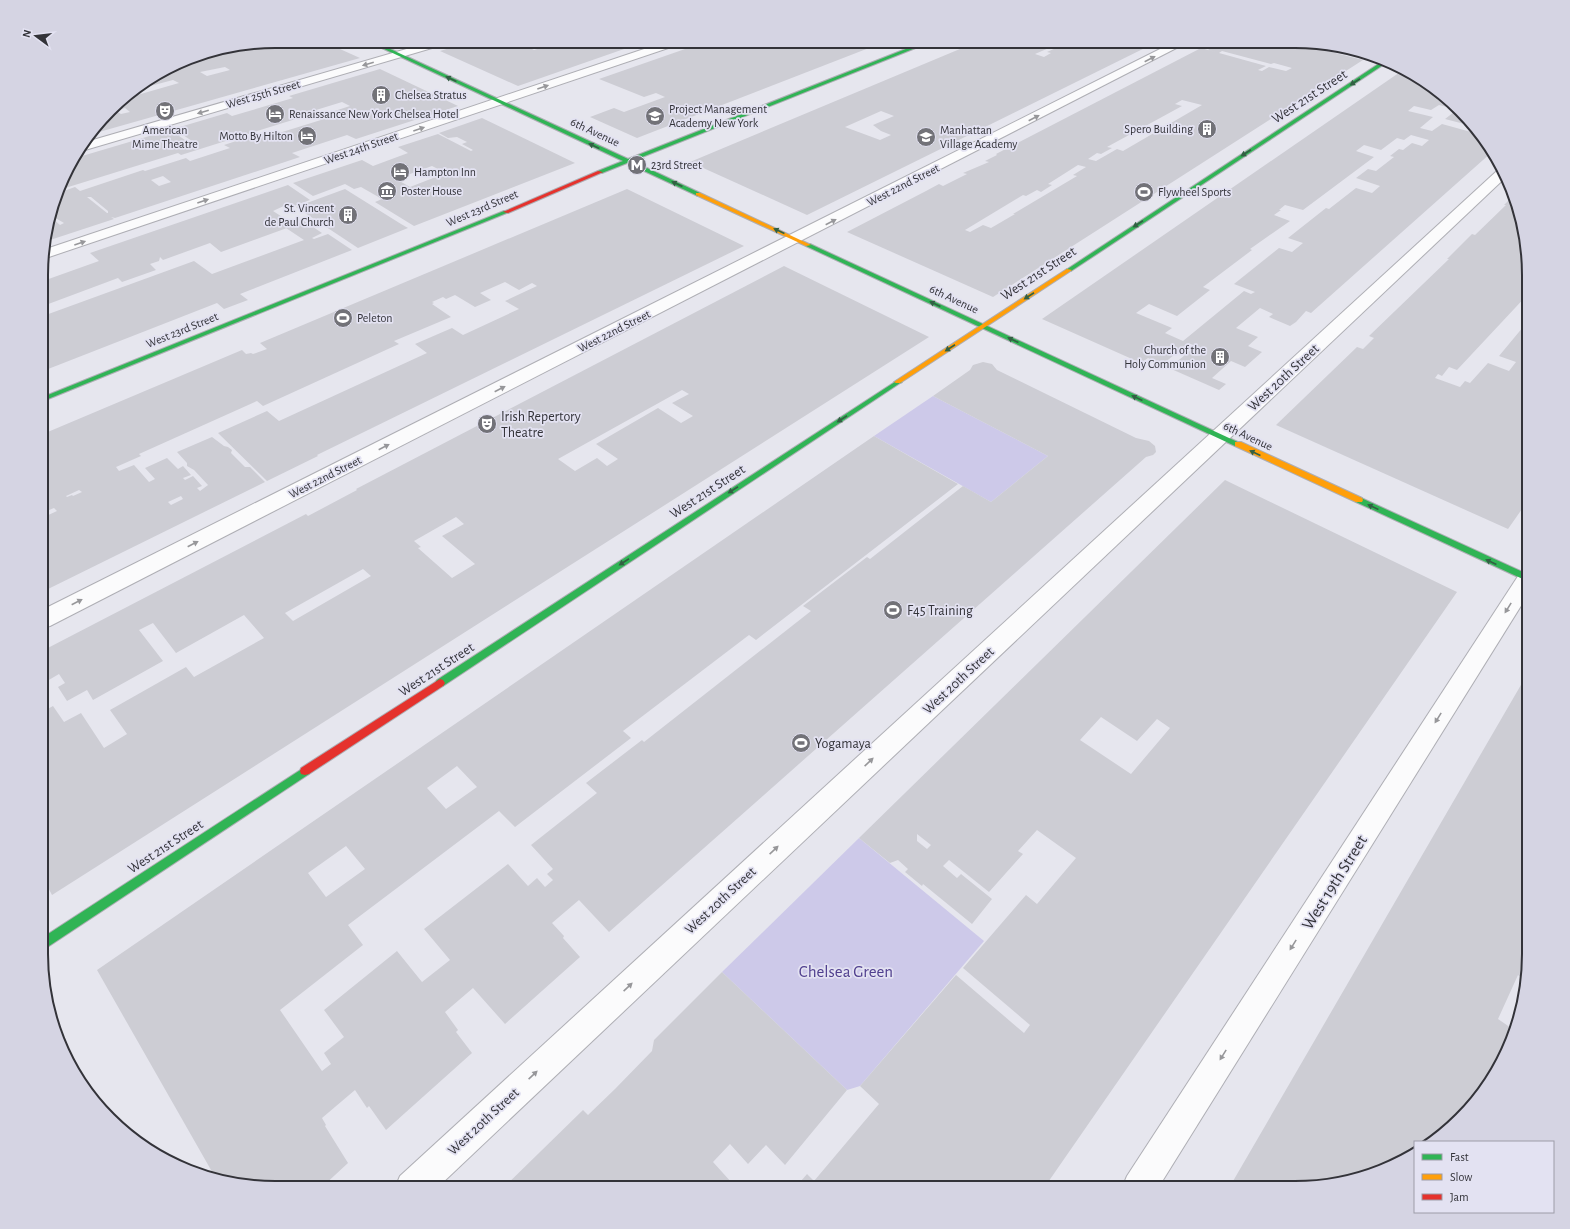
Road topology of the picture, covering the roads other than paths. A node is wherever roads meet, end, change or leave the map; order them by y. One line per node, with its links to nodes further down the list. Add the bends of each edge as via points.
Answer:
1 (384, 48): 6 (main road, 6th Avenue)
2 (422, 48): 6 (street, West 25th Street)
3 (658, 48): 8 (street, West 24th Street, one-way to 3)
4 (914, 48): 10 (main road, West 23rd Street)
5 (1171, 48): 12 (street, West 22nd Street, one-way to 5)
6 (398, 55): 8 (main road, 6th Avenue, one-way to 6); 9 (street, West 25th Street, one-way to 9)
7 (1381, 65): 14 (main road, West 21st Street, one-way to 14)
8 (500, 102): 10 (main road, 6th Avenue, one-way to 8); 13 (street, West 24th Street, one-way to 8)
9 (89, 145)
10 (630, 162): 12 (main road, 6th Avenue, one-way to 10); 15 (main road, West 23rd Street)
11 (1500, 176): 16 (street, West 20th Street)
12 (796, 239): 14 (main road, 6th Avenue, one-way to 12); 19 (street, West 22nd Street, one-way to 12)
13 (49, 253)
14 (983, 326): 16 (main road, 6th Avenue, one-way to 14); 20 (main road, West 21st Street, one-way to 20)
15 (48, 398)
16 (1220, 436): 17 (main road, 6th Avenue, one-way to 16); 21 (street, West 20th Street, one-way to 16)
17 (1522, 574)
18 (1522, 586): 22 (street, West 19th Street, one-way to 22)
19 (48, 617)
20 (48, 940)
21 (420, 1181)
22 (1143, 1181)

